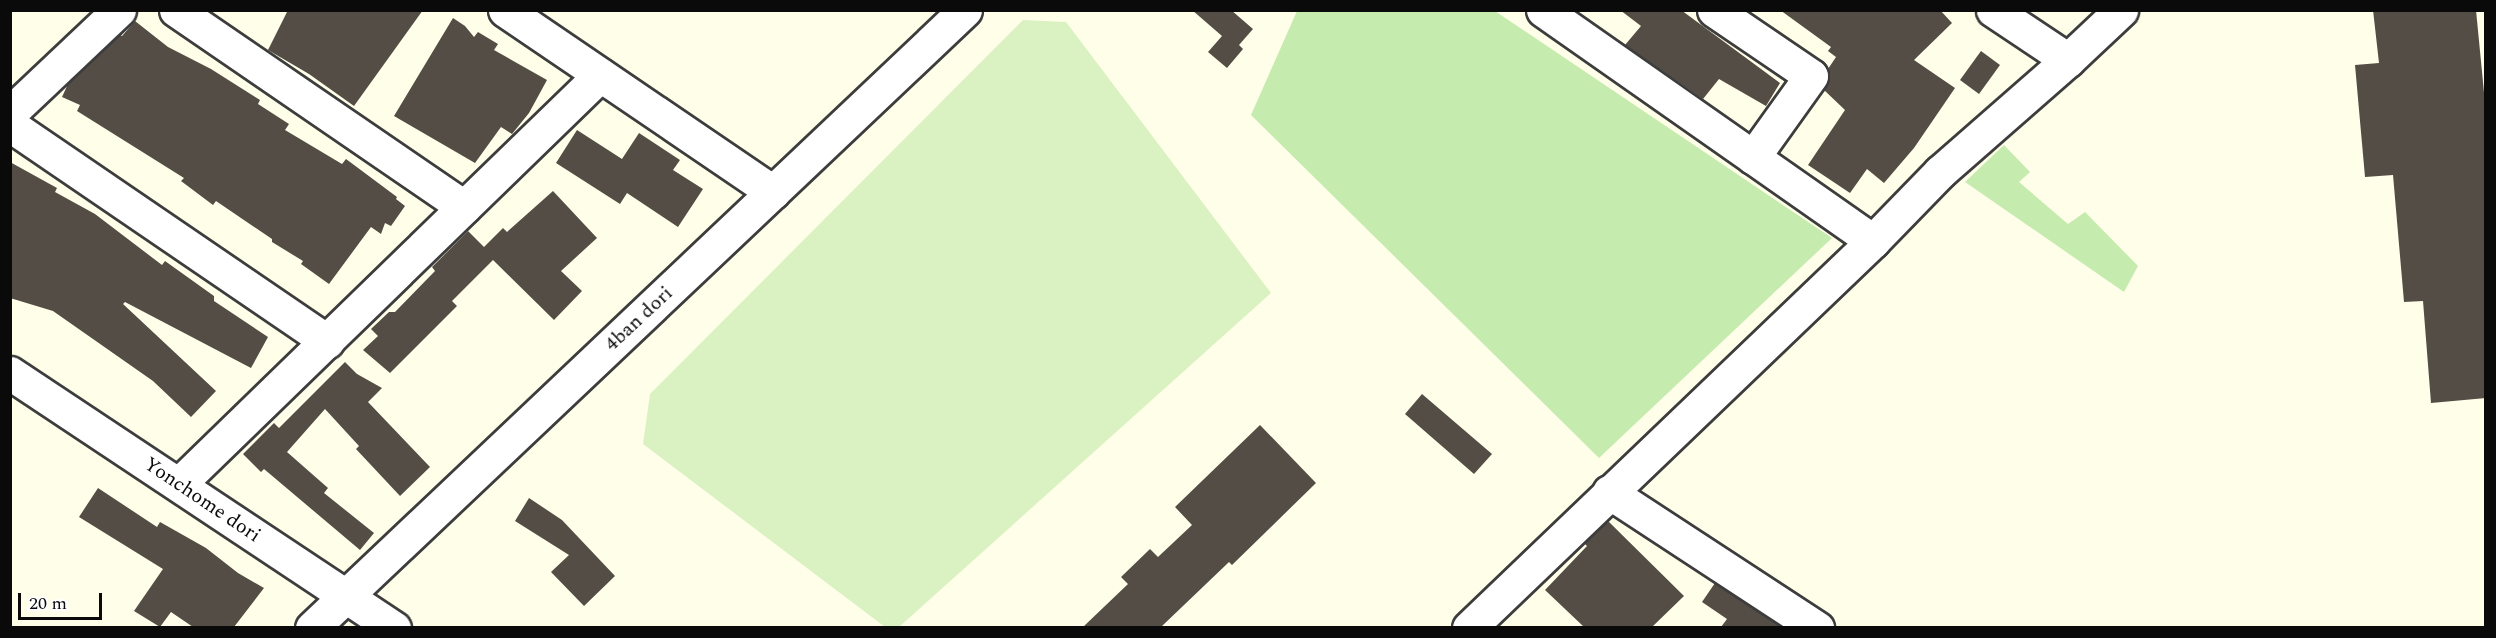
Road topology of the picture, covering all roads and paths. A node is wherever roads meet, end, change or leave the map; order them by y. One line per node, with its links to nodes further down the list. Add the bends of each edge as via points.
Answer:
1 (119, 10): 11 (street)
2 (176, 10): 15 (street)
3 (505, 10): 10 (street)
4 (965, 10): 14 (street, 4ban dori)
5 (1542, 10): 13 (street)
6 (1714, 10): 13 (street, via 1811,76)
7 (1993, 10): 9 (street)
8 (2121, 10): 9 (street)
9 (2068, 60): 16 (street, via 1940,172)
10 (600, 75): 14 (street); 15 (street)
11 (10, 112)
12 (10, 125): 17 (street)
13 (1753, 157): 16 (street)
14 (773, 192): 21 (street, 4ban dori)
15 (464, 207): 17 (street)
16 (1874, 241): 20 (street)
17 (327, 341): 19 (street)
18 (10, 373): 19 (street, Yonchome dori)
19 (179, 484): 21 (street, Yonchome dori)
20 (1609, 492): 24 (street); 25 (street)
21 (346, 595): 22 (street, 4ban dori); 23 (street, Yonchome dori)
22 (312, 627)
23 (394, 627)
24 (1469, 627)
25 (1817, 627)

